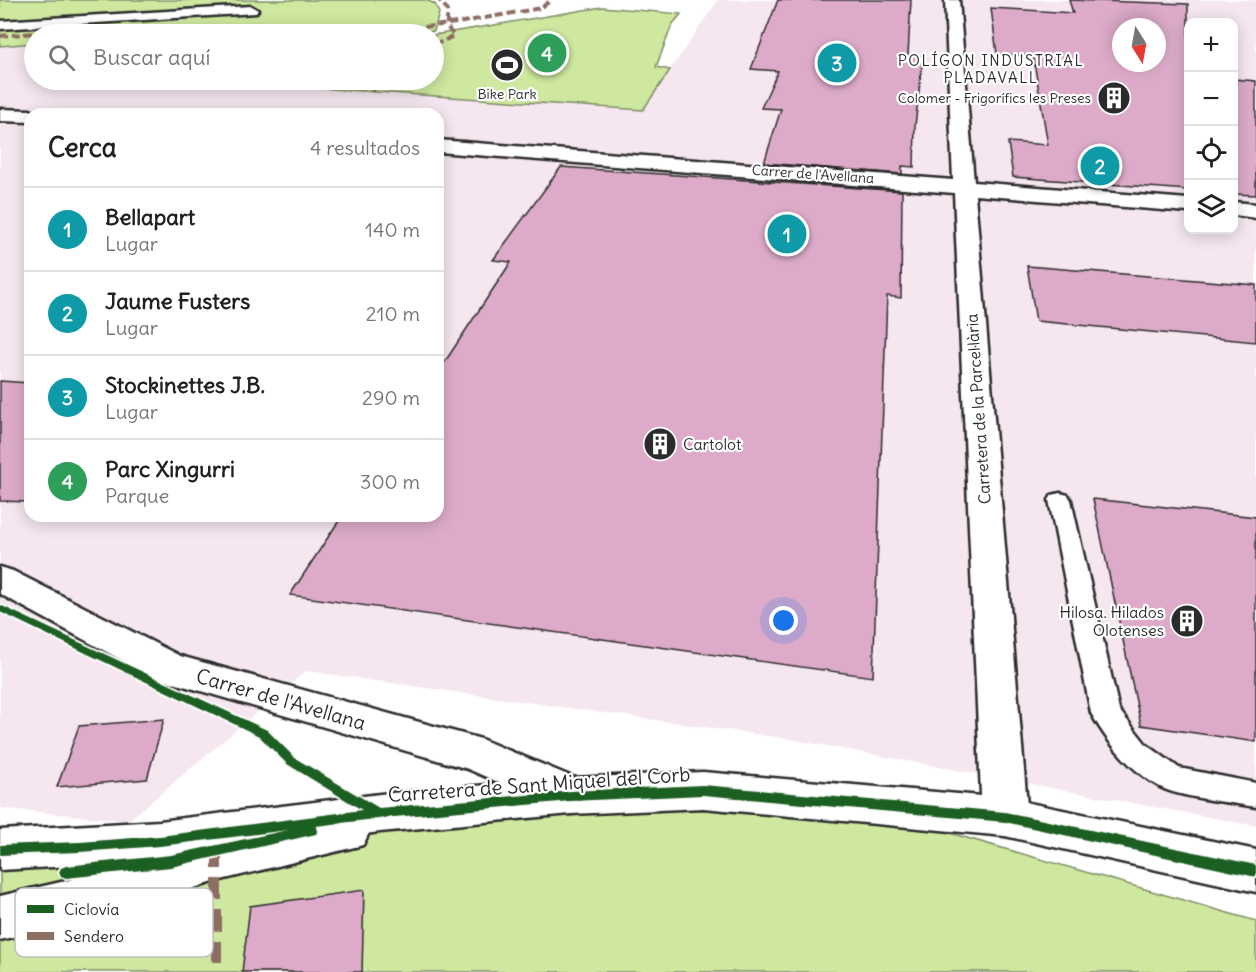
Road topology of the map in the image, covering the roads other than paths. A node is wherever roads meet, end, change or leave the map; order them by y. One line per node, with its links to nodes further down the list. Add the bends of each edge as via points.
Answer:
1 (952, 0): 7 (street, Carretera de la Parcel·lària)
2 (251, 10): 3 (street)
3 (0, 25)
4 (0, 115): 5 (street)
5 (24, 116)
6 (444, 146): 7 (street, Carrer de l'Avellana)
7 (964, 185): 8 (street, Carrer de l'Avellana); 16 (street, Carretera de la Parcel·lària)
8 (1184, 205)
9 (1238, 209): 10 (street)
10 (1256, 211)
11 (1060, 501): 13 (lane, via 1105,712 1136,752 1171,779)
12 (0, 579): 14 (street, Carrer de l'Avellana, via 167,667 481,756)
13 (1256, 795)
14 (572, 796): 15 (street, Carretera de Sant Miquel del Corb); 16 (street, Carretera de Sant Miquel del Corb, via 703,790)
15 (426, 809): 17 (street, Carretera de Sant Miquel del Corb, via 160,840); 19 (street)
16 (1005, 817): 18 (street, Carretera de Sant Miquel del Corb)
17 (0, 849)
18 (1256, 871)
19 (124, 888)
20 (15, 915): 21 (street)
21 (0, 918)

